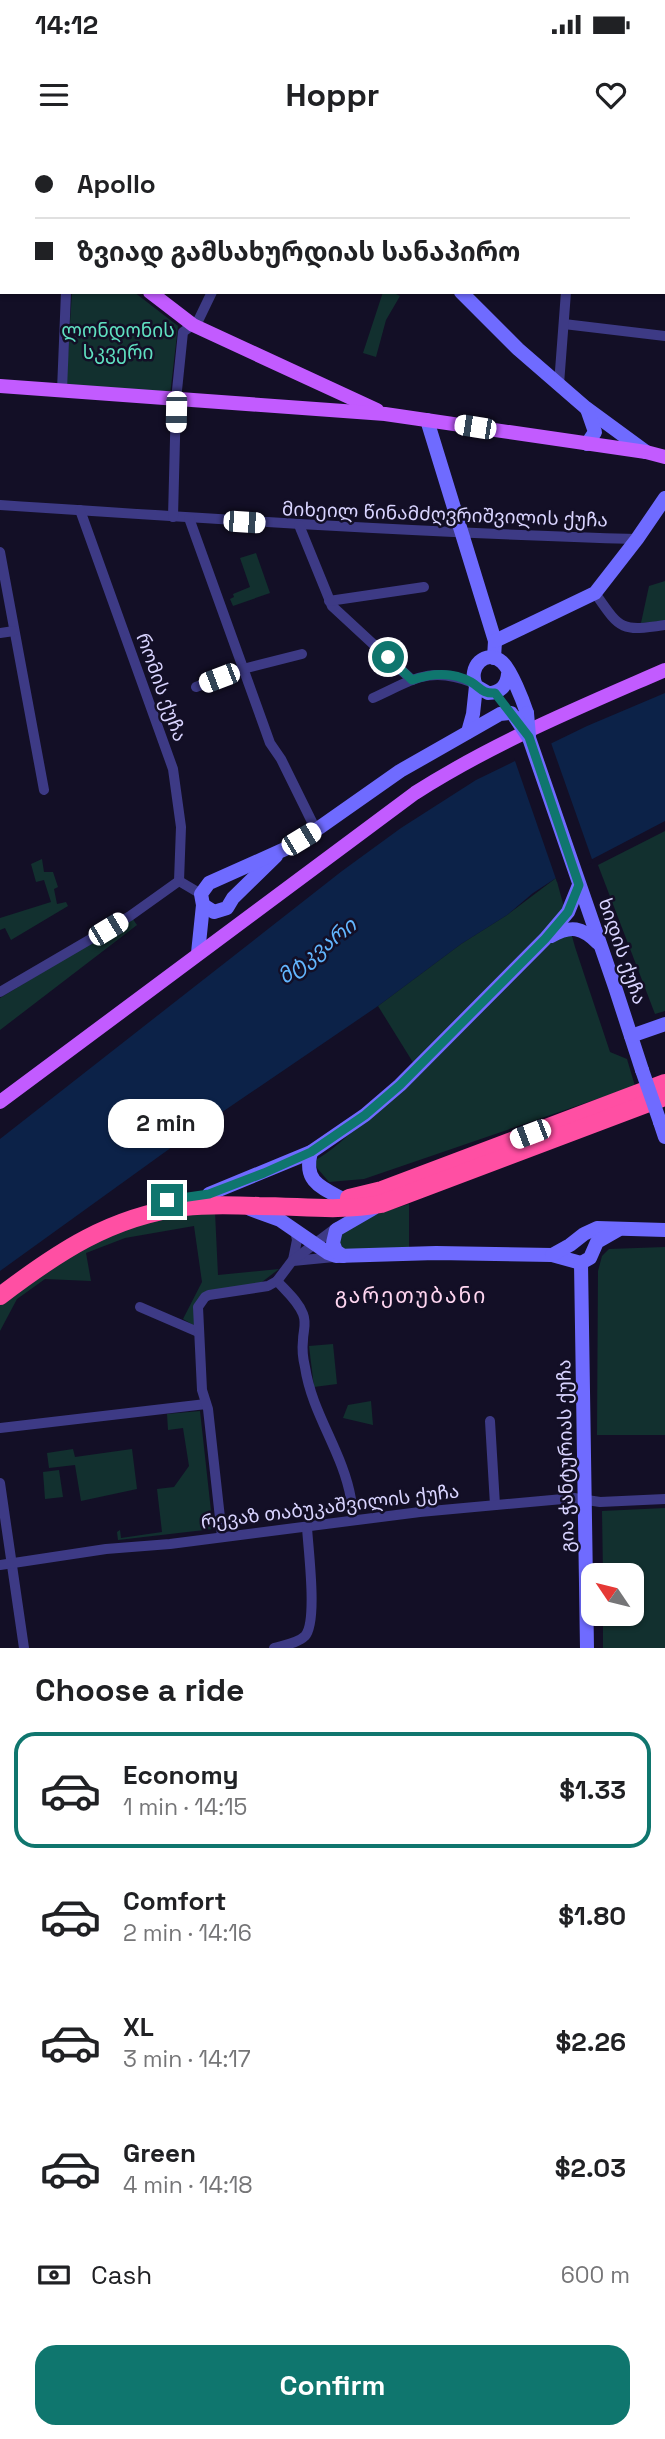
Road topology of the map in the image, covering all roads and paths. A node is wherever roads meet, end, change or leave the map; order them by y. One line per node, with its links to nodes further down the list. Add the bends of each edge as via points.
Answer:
1 (66, 294): 11 (street)
2 (153, 294): 7 (main road)
3 (211, 294): 7 (street)
4 (463, 294): 9 (street)
5 (566, 294): 6 (street)
6 (564, 324): 8 (street); 9 (street)
7 (193, 325): 12 (main road); 13 (street, via 183,332)
8 (665, 336)
9 (559, 383): 14 (street)
10 (0, 386): 11 (main road)
11 (62, 390): 13 (main road)
12 (341, 392): 15 (main road, via 349,403); 16 (main road)
13 (176, 400): 15 (main road); 24 (street)
14 (586, 408): 18 (street, via 595,432); 19 (street)
15 (343, 412): 16 (main road)
16 (385, 414): 17 (main road)
17 (427, 420): 18 (main road); 27 (street)
18 (587, 444): 19 (main road)
19 (646, 452): 20 (main road)
20 (665, 457)
21 (665, 498): 28 (street)
22 (0, 505): 23 (street, მიხეილ წინამძღვრიშვილის ქუჩა)
23 (80, 510): 24 (street, მიხეილ წინამძღვრიშვილის ქუჩა); 54 (street, რომის ქუჩა, via 173,769 181,819)
24 (173, 517): 25 (street, მიხეილ წინამძღვრიშვილის ქუჩა)
25 (189, 518): 26 (street, მიხეილ წინამძღვრიშვილის ქუჩა); 39 (street)
26 (299, 525): 27 (street, მიხეილ წინამძღვრიშვილის ქუჩა); 32 (street)
27 (461, 534): 28 (street, მიხეილ წინამძღვრიშვილის ქუჩა); 36 (street)
28 (637, 539): 31 (street)
29 (0, 552): 34 (street)
30 (424, 587): 32 (street)
31 (595, 593): 33 (street, via 622,626); 36 (street)
32 (329, 601): 42 (street)
33 (665, 625)
34 (15, 631): 35 (street); 51 (street)
35 (0, 633)
36 (495, 641): 38 (street)
37 (302, 654): 39 (street)
38 (494, 658): 41 (street, via 504,664); 43 (street, via 478,663 473,670)
39 (243, 668): 44 (street); 52 (street, via 270,743)
40 (665, 670): 50 (main road)
41 (508, 674): 45 (street, via 505,686); 47 (street, via 519,690)
42 (412, 680): 43 (street, via 445,673); 46 (street)
43 (475, 684): 45 (street); 49 (street)
44 (195, 687)
45 (494, 693): 47 (street); 48 (street)
46 (373, 698)
47 (518, 714): 48 (street, via 500,714); 50 (street, ხიდის ქუჩა, bridge)
48 (485, 722): 49 (street)
49 (468, 732): 52 (street, via 400,771)
50 (528, 734): 56 (street, ხიდის ქუჩა); 59 (main road, via 456,767 405,800)
51 (44, 790)
52 (316, 830): 53 (street)
53 (285, 849): 55 (street); 58 (street)
54 (179, 881): 57 (street); 63 (street, via 130,916)
55 (213, 881): 57 (street, via 205,886); 58 (street, via 227,884)
56 (579, 885): 60 (street, via 568,912); 61 (street, ხიდის ქუჩა)
57 (202, 900): 58 (street, via 214,912 223,911); 62 (street)
58 (231, 902): 59 (street)
59 (242, 921): 62 (main road)
60 (545, 939): 61 (street, via 578,928); 70 (street, via 400,1085)
61 (599, 943): 65 (street, ხიდის ქუჩა)
62 (198, 953): 68 (main road)
63 (0, 992)
64 (665, 1024): 65 (street)
65 (631, 1036): 69 (street, ხიდის ქუჩა, bridge)
66 (665, 1083): 72 (highway, via 382,1190)
67 (665, 1097): 73 (highway)
68 (0, 1102)
69 (663, 1129)
70 (311, 1152): 71 (street); 72 (street, via 308,1169 313,1179)
71 (209, 1194): 72 (highway); 84 (highway, via 106,1217 69,1235)
72 (343, 1199)
73 (381, 1204): 74 (highway, via 325,1210); 75 (street)
74 (242, 1206): 76 (street); 85 (highway, via 185,1207 122,1222 70,1246)
75 (339, 1226): 79 (street); 81 (street, via 332,1243)
76 (295, 1230): 79 (street); 82 (street)
77 (618, 1230): 78 (street); 80 (street, via 597,1228 584,1234); 80 (street, via 603,1237 590,1258)
78 (665, 1230)
79 (314, 1243): 81 (street); 82 (street)
80 (575, 1252): 81 (street); 93 (street, გია ჭანტურიას ქუჩა)
81 (342, 1256): 82 (street)
82 (292, 1261): 83 (street)
83 (277, 1280): 87 (street, via 268,1286 205,1297 198,1307); 92 (street, via 303,1312 304,1366 310,1393)
84 (0, 1283)
85 (0, 1296)
86 (141, 1307): 87 (street)
87 (198, 1332): 88 (street)
88 (205, 1404): 90 (street); 97 (street)
89 (490, 1421): 95 (street)
90 (0, 1427)
91 (0, 1485): 98 (street)
92 (351, 1499)
93 (585, 1499): 94 (street, რევაზ თაბუკაშვილის ქუჩა); 95 (street, რევაზ თაბუკაშვილის ქუჩა); 102 (street, გია ჭანტურიას ქუჩა)
94 (665, 1499)
95 (495, 1505): 96 (street, რევაზ თაბუკაშვილის ქუჩა)
96 (307, 1527): 97 (street, რევაზ თაბუკაშვილის ქუჩა); 101 (street, via 311,1623 305,1636)
97 (222, 1536): 98 (street, რევაზ თაბუკაშვილის ქუჩა)
98 (13, 1563): 99 (street, რევაზ თაბუკაშვილის ქუჩა); 100 (street)
99 (0, 1565)
100 (24, 1648)
101 (274, 1648)
102 (587, 1648)

